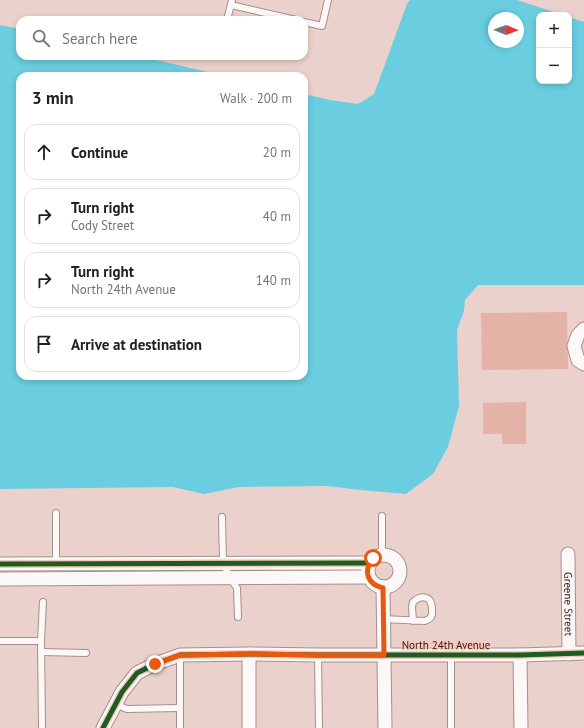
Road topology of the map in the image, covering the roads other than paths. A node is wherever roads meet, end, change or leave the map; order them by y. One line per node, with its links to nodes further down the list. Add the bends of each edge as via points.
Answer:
1 (328, 0): 5 (lane, via 322,26)
2 (232, 2): 3 (lane); 4 (lane)
3 (228, 16)
4 (282, 16)
5 (308, 23)
6 (584, 329): 7 (street, via 578,335 574,346 578,360)
7 (584, 364)
8 (56, 513): 16 (lane)
9 (382, 516): 11 (lane)
10 (222, 517): 13 (lane)
11 (382, 554): 14 (street); 20 (street, via 397,560 400,571 400,576 393,585)
12 (568, 554): 31 (street, Greene Street)
13 (223, 563): 14 (street); 16 (street); 18 (lane)
14 (369, 563): 17 (street)
15 (0, 564): 16 (street)
16 (56, 564)
17 (368, 577): 18 (street); 20 (street)
18 (230, 578): 19 (street); 22 (lane, via 237,588)
19 (0, 579)
20 (383, 588): 23 (street)
21 (43, 602): 26 (lane)
22 (238, 617)
23 (383, 619): 24 (lane); 34 (street)
24 (413, 621): 24 (lane, via 425,622 429,619 432,615 430,600 422,597 413,602)
25 (0, 641): 26 (lane)
26 (41, 641): 27 (lane)
27 (41, 652): 28 (lane); 39 (lane)
28 (86, 653)
29 (584, 653): 31 (street, North 24th Avenue)
30 (249, 654): 32 (street, North 24th Avenue); 33 (street, North 24th Avenue); 42 (street)
31 (569, 654): 36 (street, North 24th Avenue)
32 (180, 655): 37 (street, North 24th Avenue, via 137,673); 38 (lane)
33 (318, 655): 34 (street, North 24th Avenue); 43 (lane)
34 (384, 655): 35 (street, North 24th Avenue); 44 (street)
35 (451, 655): 36 (street, North 24th Avenue); 45 (lane)
36 (520, 655): 46 (street)
37 (115, 704): 38 (lane, via 127,709); 40 (street, North 24th Avenue)
38 (180, 708): 41 (lane)
39 (42, 726)
40 (103, 728)
41 (180, 728)
42 (249, 728)
43 (319, 728)
44 (385, 728)
45 (451, 728)
46 (521, 728)

